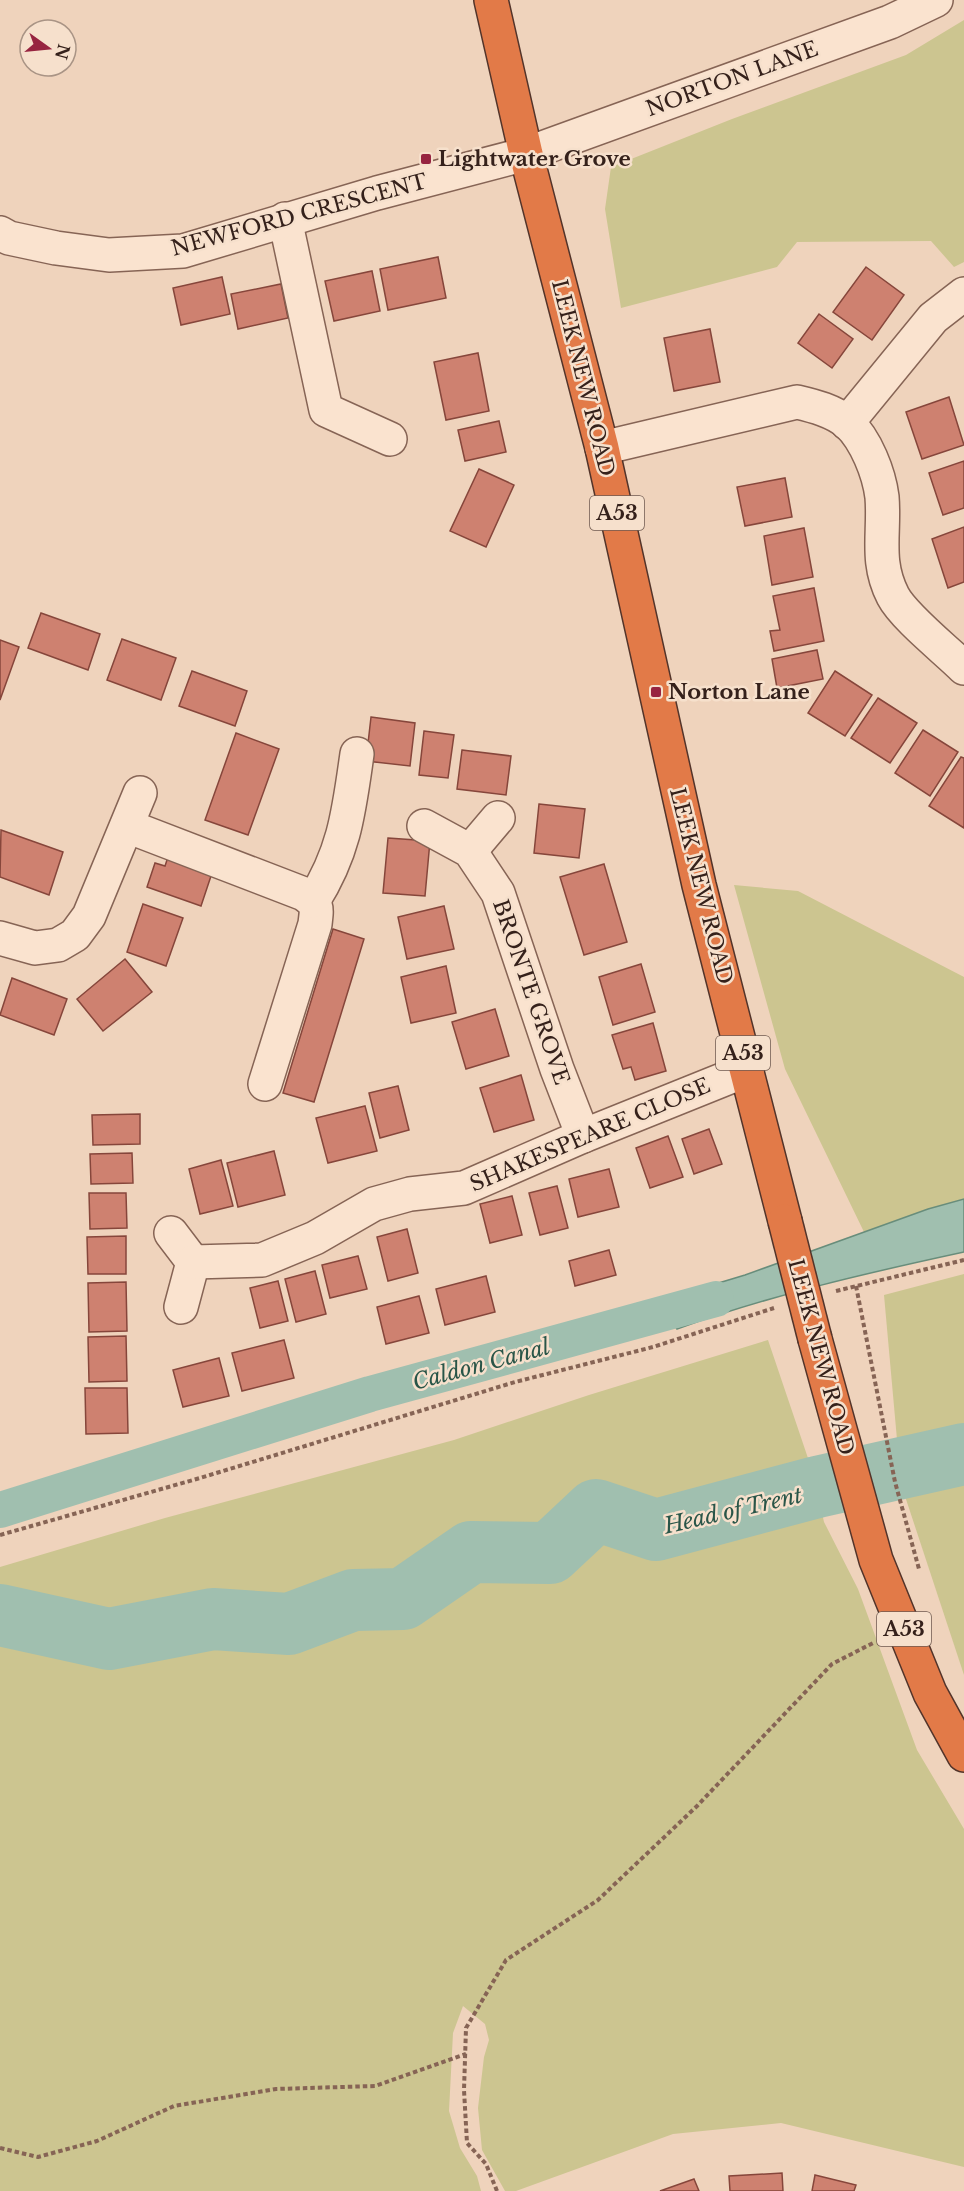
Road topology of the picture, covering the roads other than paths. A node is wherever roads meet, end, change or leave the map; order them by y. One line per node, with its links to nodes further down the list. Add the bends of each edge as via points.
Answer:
1 (491, 0): 3 (highway, LEEK NEW ROAD / A53)
2 (936, 0): 3 (street, NORTON LANE, via 890,22)
3 (526, 154): 4 (street, NEWFORD CRESCENT); 9 (highway, LEEK NEW ROAD / A53)
4 (285, 219): 5 (street, NEWFORD CRESCENT, via 183,251 109,255 56,248 9,238); 8 (street, via 326,410)
5 (0, 232)
6 (964, 294): 7 (street, via 933,318)
7 (847, 423): 9 (street, via 823,408 797,402); 10 (street, via 869,452 882,496 882,566 894,598)
8 (390, 439)
9 (602, 448): 19 (highway, LEEK NEW ROAD / A53, via 699,885)
10 (964, 667)
11 (357, 754): 17 (street, via 342,842)
12 (140, 793): 14 (street)
13 (498, 818): 16 (street)
14 (127, 826): 17 (street, via 304,894); 18 (street, via 89,916 75,935 58,945 35,948)
15 (424, 826): 16 (street, BRONTE GROVE)
16 (470, 851): 21 (street, BRONTE GROVE, via 498,893)
17 (313, 901): 20 (street, via 317,908 315,924)
18 (0, 938)
19 (747, 1070): 21 (street, SHAKESPEARE CLOSE); 25 (highway, LEEK NEW ROAD / A53, bridge, via 876,1560 930,1693)
20 (265, 1084)
21 (583, 1137): 23 (street, SHAKESPEARE CLOSE, via 464,1188 410,1194 374,1204 315,1238 262,1260)
22 (171, 1233): 23 (street)
23 (193, 1262): 24 (street)
24 (182, 1306)
25 (964, 1755)

